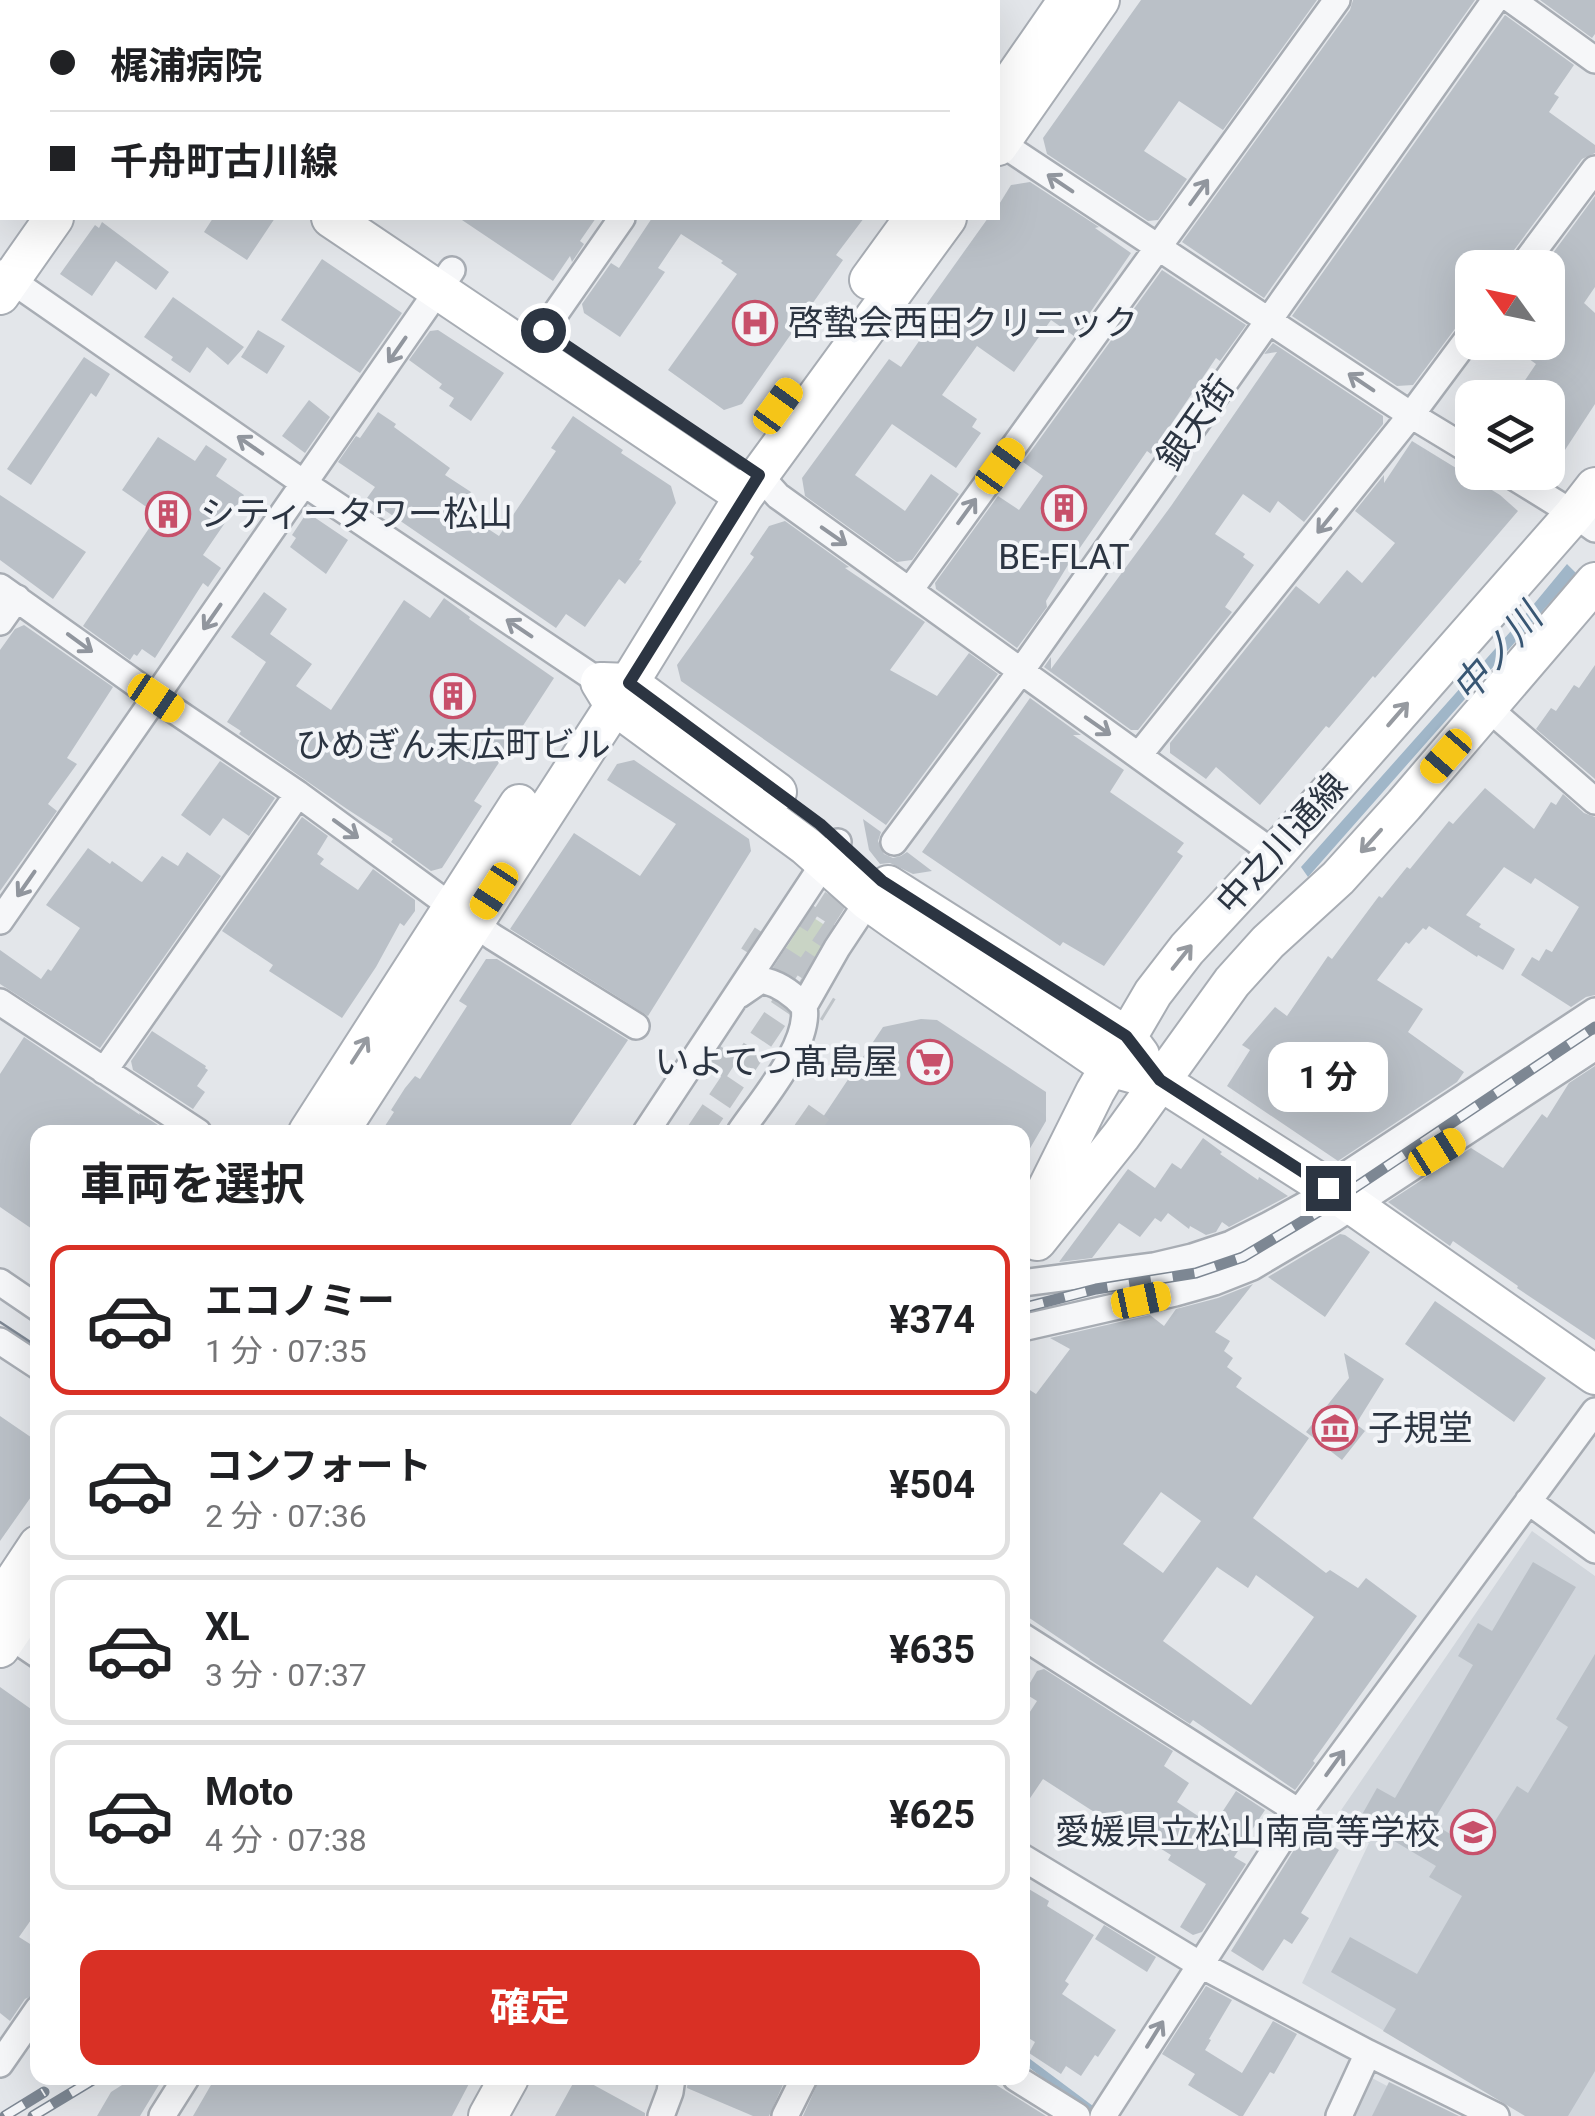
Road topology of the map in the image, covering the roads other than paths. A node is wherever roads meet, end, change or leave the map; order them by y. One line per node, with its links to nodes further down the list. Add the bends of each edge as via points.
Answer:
1 (1068, 0): 7 (street)
2 (1100, 0): 8 (street)
3 (1337, 0): 16 (street, one-way to 3)
4 (1494, 0): 20 (street, 銀天街)
5 (1512, 0): 6 (street)
6 (1595, 60)
7 (1000, 98)
8 (1000, 140)
9 (1000, 144): 16 (street, one-way to 9)
10 (1595, 169): 17 (street)
11 (52, 220): 19 (street)
12 (621, 220): 21 (street)
13 (913, 220): 25 (street)
14 (944, 220): 25 (street)
15 (352, 221): 18 (street)
16 (1158, 248): 20 (street); 30 (street, one-way to 16)
17 (1534, 250)
18 (446, 280): 21 (street); 26 (street, one-way to 26)
19 (4, 282): 26 (street, one-way to 19)
20 (1268, 320): 23 (street, one-way to 20); 33 (street, 銀天街)
21 (536, 340): 25 (street)
22 (1455, 356): 23 (street)
23 (1411, 415): 24 (street); 37 (street, one-way to 37)
24 (1455, 442)
25 (742, 479): 30 (street, one-way to 30, via 778,496); 34 (street)
26 (305, 484): 34 (street, one-way to 26); 35 (street, one-way to 35)
27 (1545, 490): 28 (street)
28 (1588, 510): 42 (street, 中之川通線, one-way to 28)
29 (1595, 582): 36 (street, 中之川通線)
30 (910, 590): 33 (street)
31 (8, 592): 32 (street); 35 (street, one-way to 35)
32 (0, 622)
33 (1021, 671): 37 (street, one-way to 37); 40 (street, 銀天街)
34 (614, 690): 41 (street, via 820,824); 44 (street)
35 (156, 698): 38 (street); 45 (street, one-way to 45)
36 (1488, 708): 39 (street); 54 (street, 中之川通線, one-way to 54, via 1338,878 1232,982)
37 (1139, 755): 42 (street)
38 (298, 794): 44 (street, one-way to 44); 53 (street)
39 (1595, 801)
40 (894, 842)
41 (831, 852): 43 (street); 46 (street)
42 (1275, 854): 52 (street, 中之川通線, one-way to 42, via 1187,949)
43 (875, 891): 48 (street); 52 (street)
44 (463, 915): 50 (street); 56 (street, one-way to 44); 57 (street)
45 (0, 921)
46 (734, 998): 48 (street, via 762,980); 58 (street)
47 (0, 1002): 53 (street)
48 (804, 1006): 59 (street, via 802,1036)
49 (1595, 1012): 60 (street)
50 (636, 1026)
51 (1595, 1047): 60 (street)
52 (1117, 1052): 54 (street); 61 (street, 中之川通線)
53 (104, 1071): 55 (street)
54 (1160, 1080): 60 (street); 62 (street, 中之川通線)
55 (187, 1125)
56 (313, 1125)
57 (343, 1125)
58 (651, 1125)
59 (745, 1125)
60 (1340, 1197): 64 (street, via 1309,1203 1192,1257); 66 (street, via 1252,1267); 69 (street)
61 (1030, 1223)
62 (1030, 1249)
63 (0, 1282): 65 (street)
64 (1030, 1282)
65 (30, 1303)
66 (1030, 1326)
67 (0, 1341): 68 (street)
68 (30, 1361)
69 (1595, 1375)
70 (1595, 1411): 71 (street)
71 (1528, 1502): 72 (street); 77 (street, one-way to 71)
72 (1595, 1550)
73 (30, 1570): 75 (street)
74 (30, 1604): 75 (street)
75 (9, 1634)
76 (1030, 1649): 77 (street)
77 (1300, 1812): 79 (street)
78 (1030, 1862): 79 (street)
79 (1200, 1964): 81 (street); 93 (street, one-way to 79)
80 (30, 2021): 82 (street)
81 (1368, 2053): 94 (street); 95 (street)
82 (0, 2064)
83 (182, 2085): 88 (street)
84 (505, 2085): 89 (street)
85 (671, 2085): 90 (street)
86 (800, 2085): 91 (street)
87 (1027, 2085): 92 (street)
88 (162, 2116)
89 (488, 2116)
90 (661, 2116)
91 (784, 2116)
92 (1076, 2116)
93 (1103, 2116)
94 (1338, 2116)
95 (1496, 2116)

